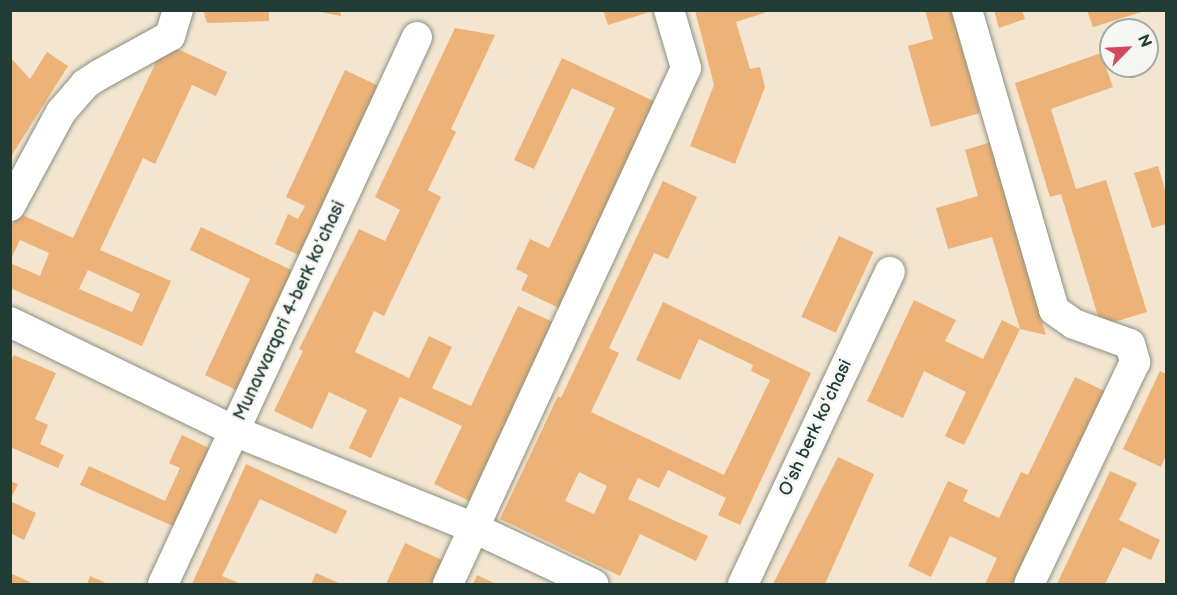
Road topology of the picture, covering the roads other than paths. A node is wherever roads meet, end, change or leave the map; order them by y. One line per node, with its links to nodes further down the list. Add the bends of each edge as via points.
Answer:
1 (178, 10): 5 (street, via 170,36 86,84 61,112)
2 (669, 10): 9 (street, via 686,68)
3 (967, 10): 14 (street, via 1054,310 1074,324 1130,344 1135,362)
4 (417, 37): 8 (street, Munavvarqori 4-berk koʻchasi)
5 (10, 206)
6 (890, 272): 13 (street, Oʻsh berk koʻchasi)
7 (10, 322): 8 (street)
8 (234, 431): 9 (street); 10 (street, Munavvarqori 4-berk koʻchasi)
9 (474, 528): 11 (street); 12 (street)
10 (164, 585)
11 (447, 585)
12 (594, 585)
13 (743, 585)
14 (1029, 585)

